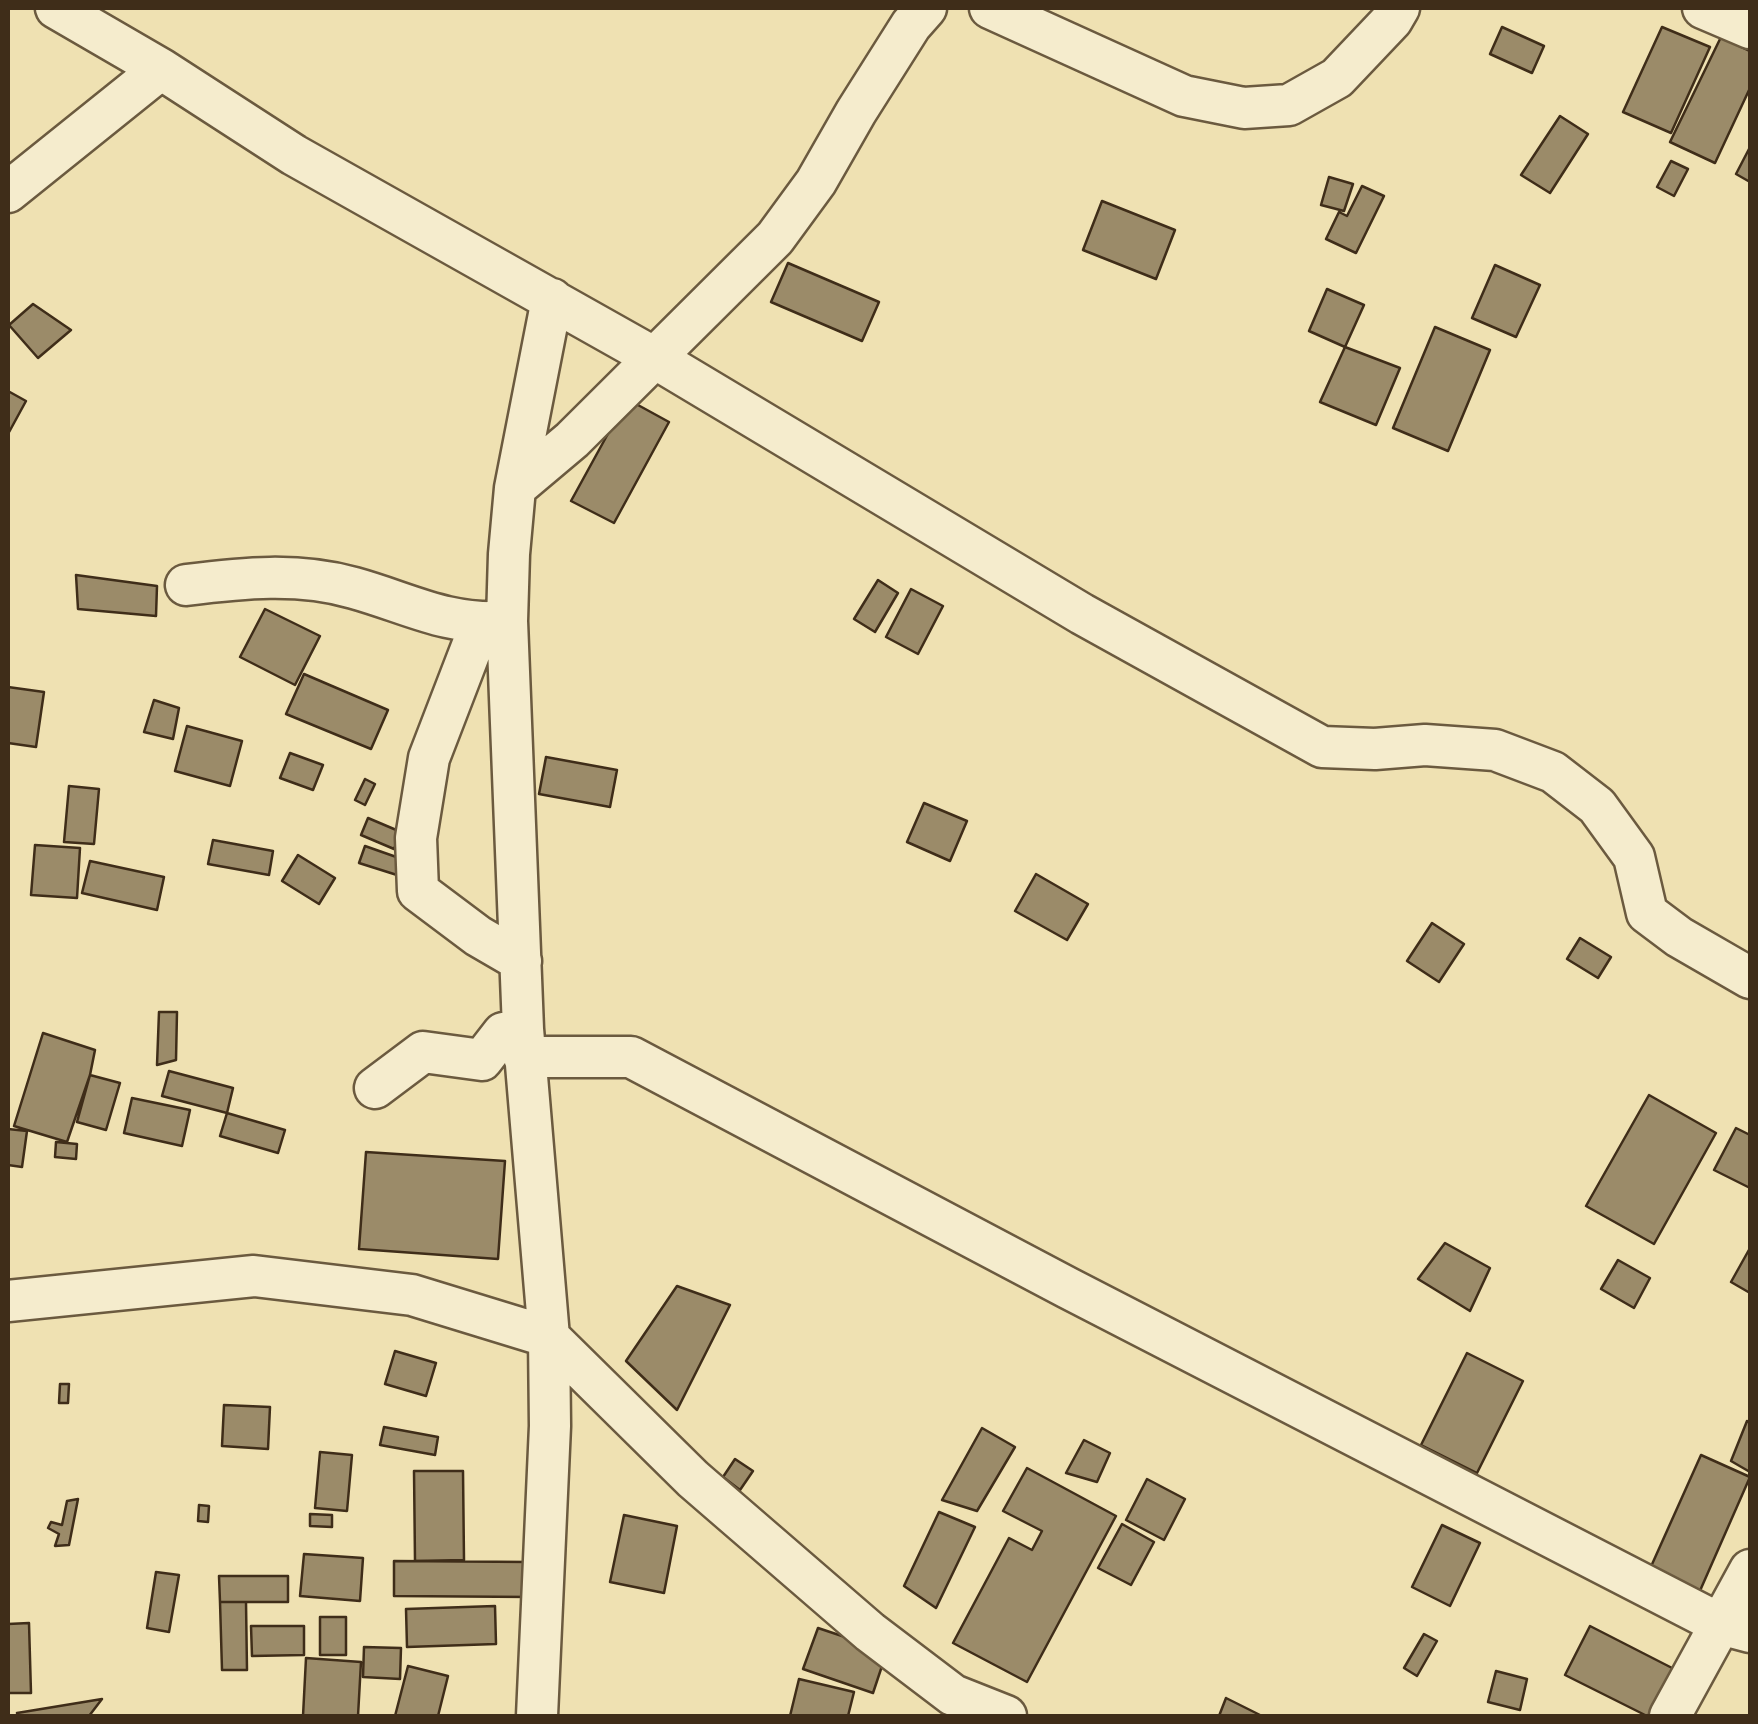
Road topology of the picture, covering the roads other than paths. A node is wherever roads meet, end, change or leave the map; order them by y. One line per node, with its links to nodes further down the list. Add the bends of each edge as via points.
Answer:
1 (56, 8): 7 (street)
2 (926, 8): 10 (street, via 775,238)
3 (990, 8): 4 (street, via 1184,96 1244,108 1289,105 1337,78)
4 (1399, 8)
5 (1703, 8): 6 (street)
6 (1750, 28)
7 (161, 69): 8 (street); 9 (street, via 294,155)
8 (8, 192)
9 (552, 299): 10 (street); 11 (street)
10 (653, 357): 11 (street); 15 (street, via 1082,614 1322,747 1495,750 1553,772 1597,806 1634,857 1647,913)
11 (515, 488): 13 (street)
12 (186, 585): 13 (street, via 304,578 448,619)
13 (494, 622): 14 (street); 14 (street, via 429,758 416,838 418,891)
14 (521, 961): 16 (street)
15 (1750, 978)
16 (524, 1043): 17 (street, via 503,1034 482,1060 423,1052); 19 (street); 21 (street, via 631,1057)
17 (375, 1088)
18 (8, 1301): 19 (street, via 254,1276 412,1295)
19 (549, 1338): 22 (street); 23 (street, via 693,1479 870,1632 953,1695)
20 (1750, 1570): 21 (street)
21 (1735, 1628): 24 (street)
22 (537, 1716)
23 (1006, 1716)
24 (1670, 1716)

